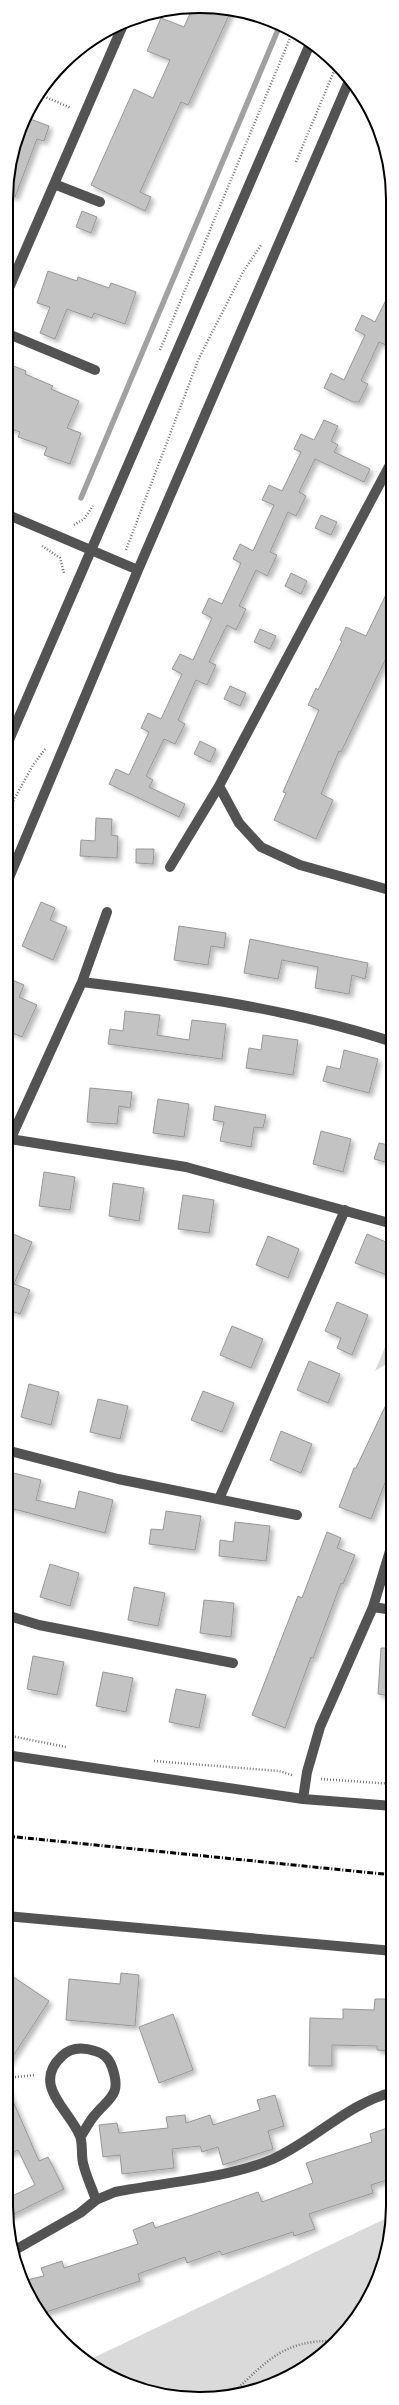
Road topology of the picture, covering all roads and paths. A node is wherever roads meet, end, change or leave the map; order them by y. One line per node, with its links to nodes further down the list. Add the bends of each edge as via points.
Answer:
1 (121, 30): 7 (street)
2 (291, 37): 14 (path)
3 (308, 48): 20 (street)
4 (334, 71): 8 (path)
5 (347, 86): 22 (street)
6 (44, 96): 7 (path)
7 (84, 114): 9 (street)
8 (296, 164)
9 (54, 184): 10 (street); 12 (street)
10 (100, 202)
11 (263, 242): 21 (path, via 243,272 198,358)
12 (13, 279)
13 (13, 336): 15 (street)
14 (157, 357)
15 (95, 370)
16 (386, 472): 25 (street)
17 (95, 503): 19 (path, via 84,519)
18 (13, 517): 20 (street)
19 (74, 525)
20 (91, 551): 21 (street); 23 (street)
21 (122, 563): 22 (street)
22 (138, 570): 28 (street)
23 (13, 731)
24 (47, 746): 26 (path)
25 (219, 786): 27 (street); 29 (street, via 239,823 261,847 300,864)
26 (13, 801)
27 (170, 867)
28 (13, 868)
29 (386, 889)
30 (107, 912): 31 (street)
31 (82, 982): 32 (street, via 220,1000 359,1031); 33 (street)
32 (386, 1040)
33 (13, 1133)
34 (13, 1145): 35 (street, via 186,1167)
35 (345, 1210): 36 (street); 38 (street)
36 (386, 1222)
37 (13, 1452): 38 (street, via 118,1479)
38 (219, 1499): 39 (street)
39 (297, 1514)
40 (386, 1565): 41 (street)
41 (373, 1607): 42 (street); 49 (street, via 320,1727)
42 (386, 1609)
43 (13, 1617): 44 (street, via 39,1625)
44 (233, 1663)
45 (13, 1736): 46 (path)
46 (69, 1748)
47 (13, 1756): 51 (street)
48 (152, 1760): 49 (path, via 279,1771)
49 (306, 1778): 50 (path); 51 (street)
50 (386, 1784)
51 (303, 1798): 52 (street)
52 (386, 1805)
53 (13, 1917): 54 (street)
54 (386, 1950)
55 (50, 2074): 56 (path); 58 (street, via 51,2089); 58 (street, via 55,2062 67,2052 83,2047 101,2052 110,2061 116,2079 115,2092)
56 (13, 2077)
57 (386, 2094): 59 (street, via 372,2097 275,2158 250,2168 115,2192)
58 (81, 2136): 59 (street, via 83,2162)
59 (96, 2200): 60 (street, via 80,2213)
60 (18, 2248)
61 (326, 2342): 62 (path, via 299,2344 271,2356)
62 (239, 2388)

